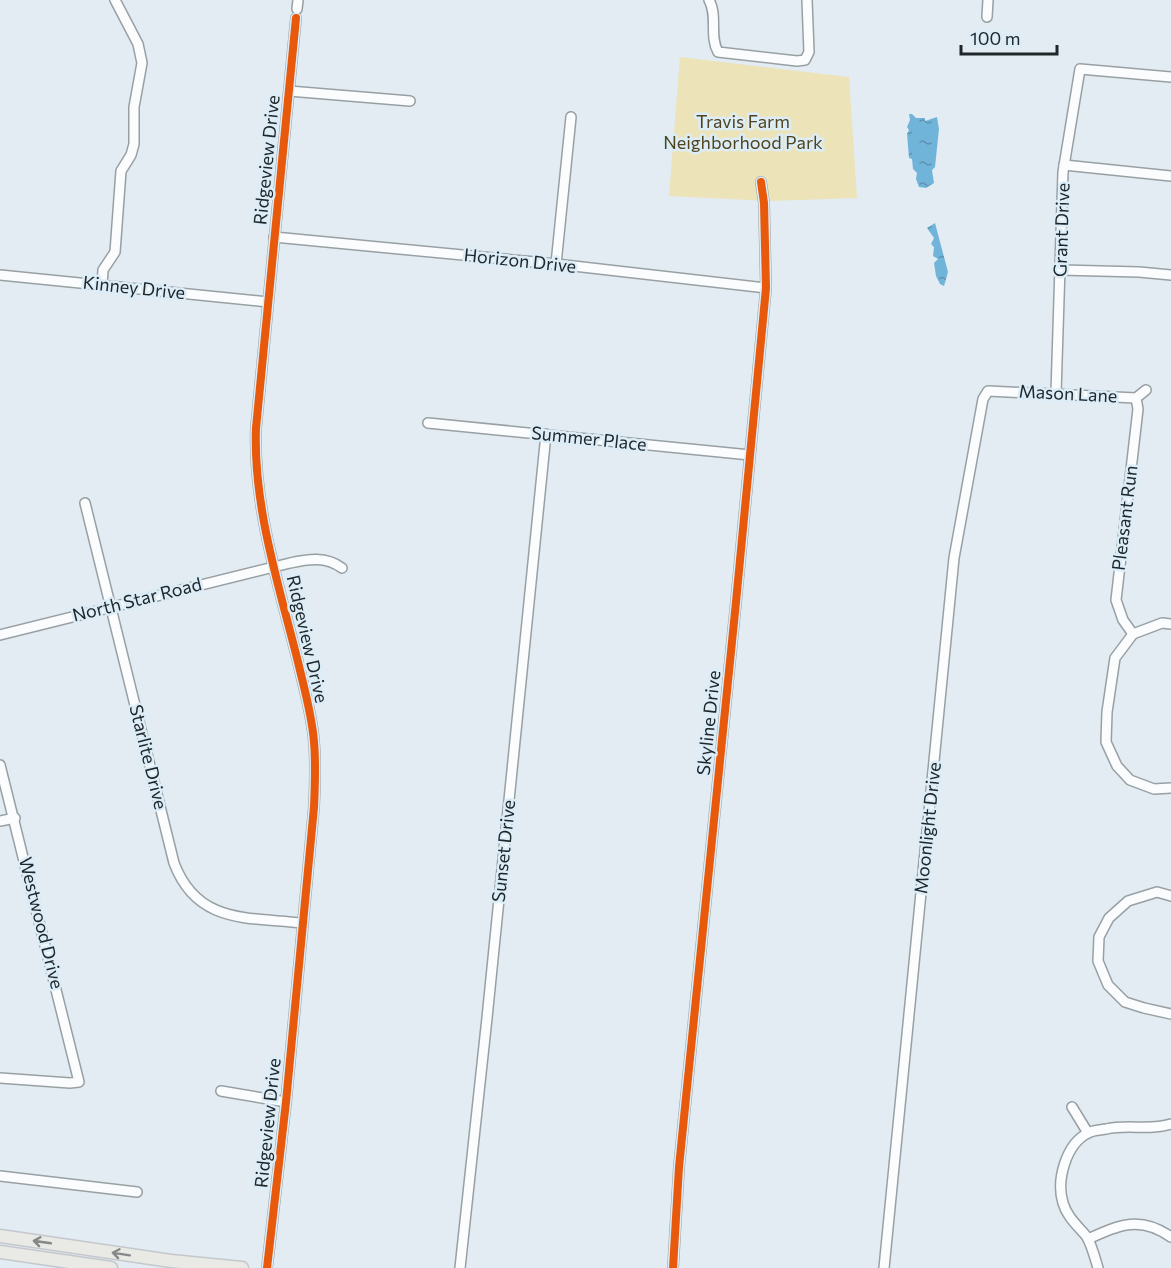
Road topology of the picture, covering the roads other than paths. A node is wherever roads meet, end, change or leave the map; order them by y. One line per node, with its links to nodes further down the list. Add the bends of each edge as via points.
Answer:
1 (115, 0): 19 (street, via 138,44 142,63 134,107 134,144 121,171 115,252 103,270)
2 (709, 0): 3 (street, via 718,52 797,61 805,60 809,52)
3 (807, 0)
4 (988, 0): 6 (street)
5 (297, 9): 8 (street, Ridgeview Drive)
6 (987, 17)
7 (1171, 77): 11 (street, Grant Drive, via 1080,69)
8 (288, 91): 9 (street); 14 (street, Ridgeview Drive)
9 (410, 102)
10 (571, 117): 15 (street)
11 (1064, 165): 12 (street); 16 (street, Grant Drive)
12 (1171, 176)
13 (761, 182): 20 (street, Skyline Drive)
14 (274, 237): 15 (street, Horizon Drive); 21 (street, Ridgeview Drive)
15 (555, 264): 20 (street, Horizon Drive)
16 (1061, 270): 18 (street); 24 (street, Grant Drive)
17 (0, 275): 19 (street, Kinney Drive)
18 (1171, 275)
19 (102, 285): 21 (street, Kinney Drive)
20 (766, 288): 28 (street, Skyline Drive)
21 (268, 302): 30 (street, Ridgeview Drive, via 256,459)
22 (988, 390): 24 (street, Mason Lane); 60 (street, Moonlight Drive, via 970,463 954,558)
23 (1146, 390): 25 (street, Mason Lane)
24 (1056, 393): 25 (street, Mason Lane)
25 (1136, 398): 34 (street, Pleasant Run, via 1116,600)
26 (428, 423): 27 (street, Summer Place)
27 (546, 434): 28 (street, Summer Place); 58 (street, Sunset Drive)
28 (750, 455): 59 (street, Skyline Drive, via 679,1167)
29 (85, 503): 32 (street, Starlite Drive)
30 (275, 567): 31 (street, North Star Road, via 324,560); 32 (street, North Star Road); 41 (street, Ridgeview Drive, via 314,741 314,807)
31 (342, 568)
32 (111, 606): 35 (street, North Star Road); 41 (street, Starlite Drive, via 180,877 194,897 218,912)
33 (1171, 624): 34 (street, via 1162,623)
34 (1132, 634): 37 (street, via 1115,658 1106,742 1130,780 1154,789)
35 (0, 635)
36 (0, 765): 38 (street, Westwood Drive)
37 (1171, 788)
38 (15, 818): 39 (street); 43 (street, Westwood Drive, via 79,1082)
39 (0, 821)
40 (1171, 896): 42 (street, via 1157,892 1128,901 1109,918 1100,937 1098,961 1108,985 1125,1002)
41 (302, 923): 45 (street, Ridgeview Drive)
42 (1171, 1014)
43 (0, 1078)
44 (221, 1091): 45 (street)
45 (286, 1102): 57 (street, Ridgeview Drive)
46 (1072, 1107): 48 (street)
47 (1171, 1124): 48 (street, via 1157,1128 1116,1126)
48 (1088, 1133): 53 (street, via 1068,1157 1061,1188 1070,1218)
49 (0, 1176): 50 (street)
50 (137, 1192)
51 (0, 1236): 56 (main road, one-way to 51)
52 (1171, 1237): 53 (street, via 1141,1223 1112,1228)
53 (1088, 1239): 61 (street)
54 (0, 1252): 55 (main road)
55 (111, 1268)
56 (242, 1268)
57 (267, 1268)
58 (460, 1268)
59 (673, 1268)
60 (884, 1268)
61 (1098, 1268)

